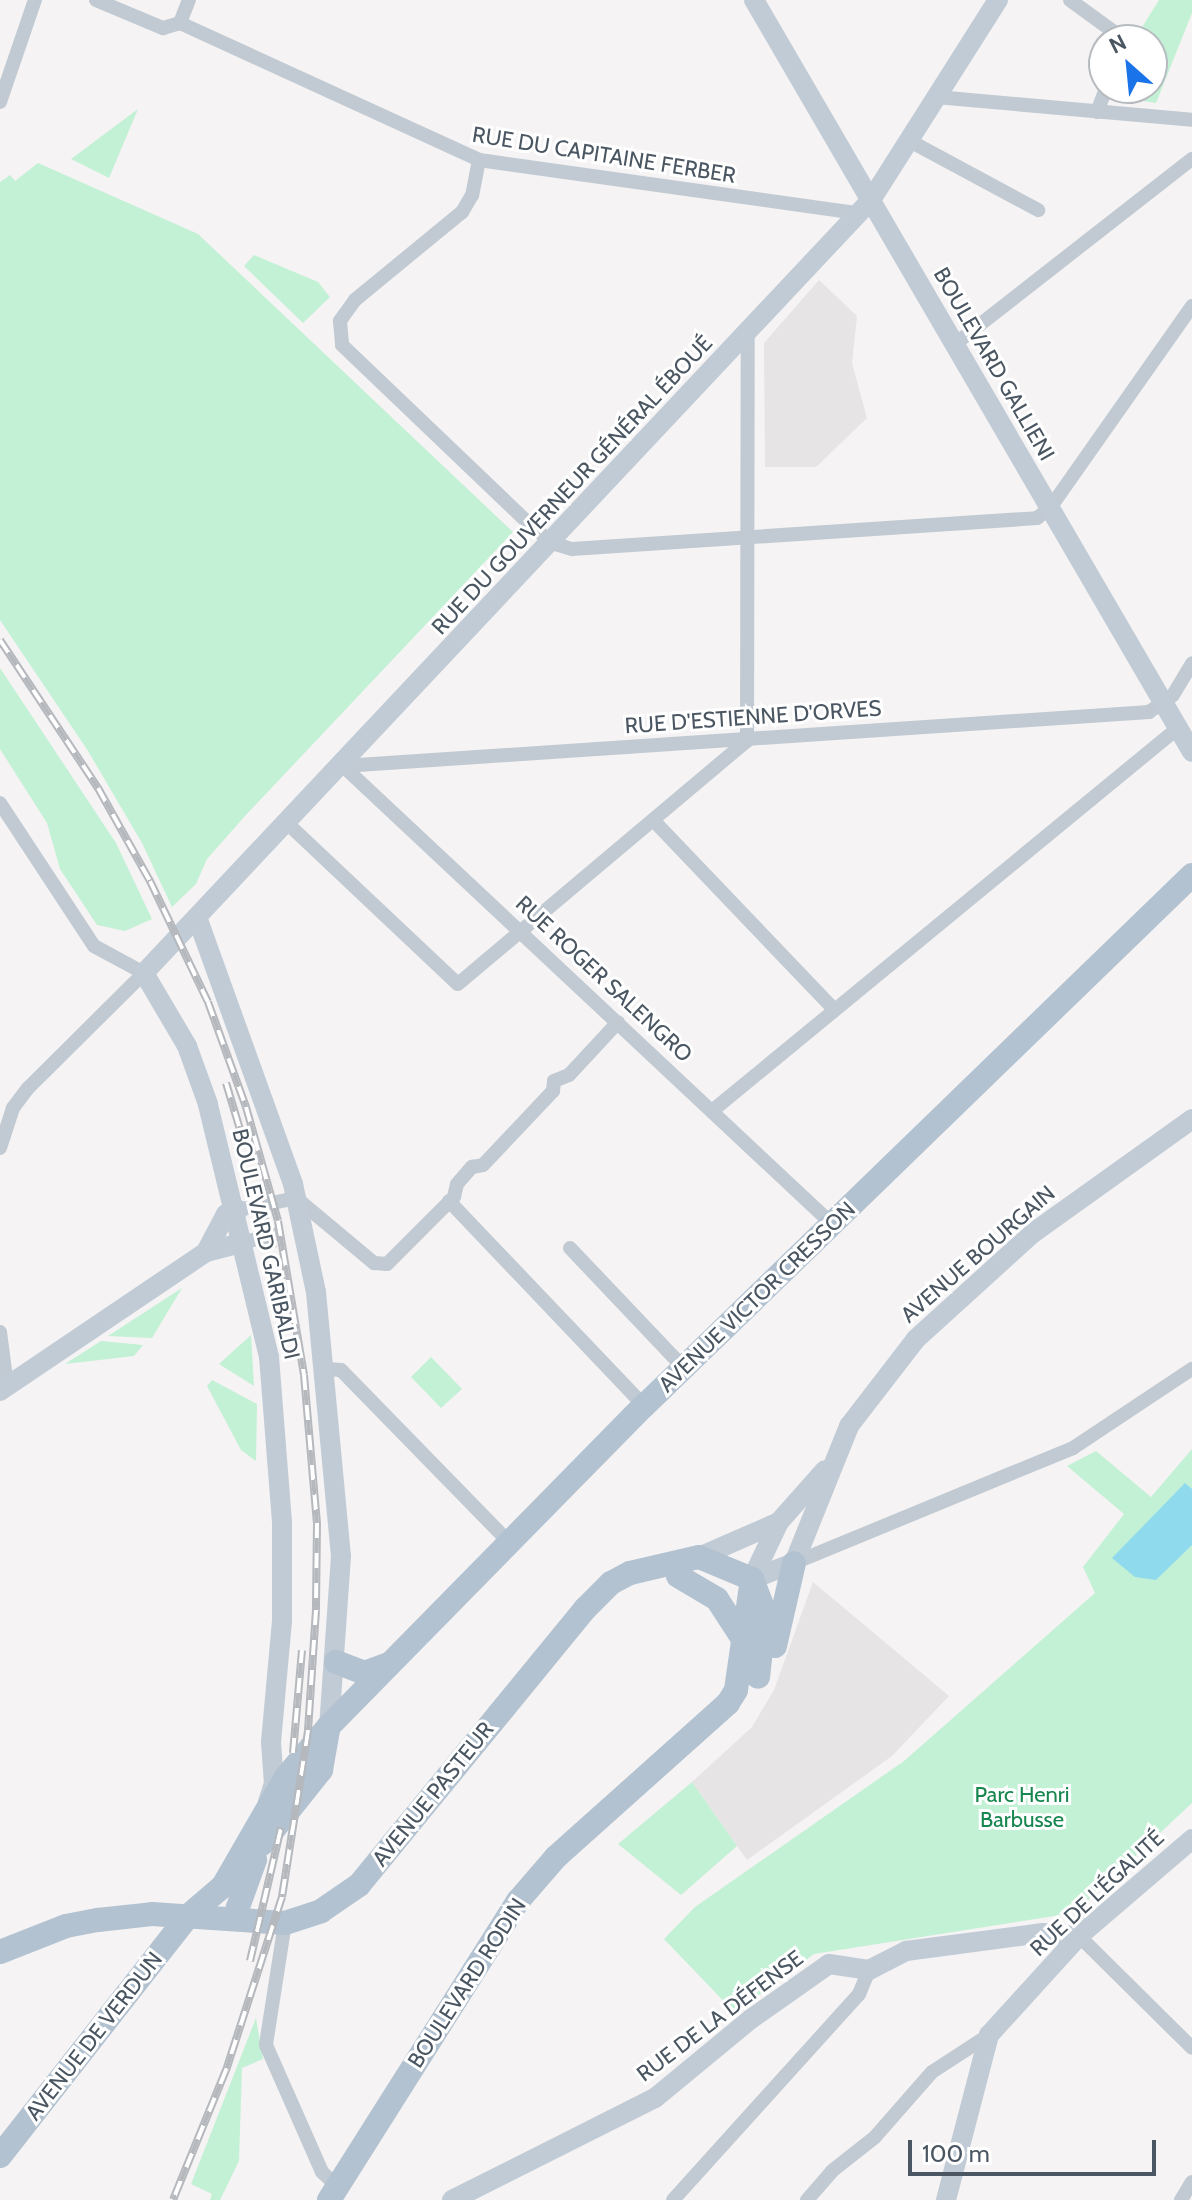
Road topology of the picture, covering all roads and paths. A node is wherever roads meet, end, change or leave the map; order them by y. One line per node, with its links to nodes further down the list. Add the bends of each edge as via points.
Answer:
1 (35, 0): 10 (street)
2 (96, 0): 7 (street, RUE DU CAPITAINE FERBER, via 163,28)
3 (189, 0): 7 (street)
4 (754, 0): 17 (main road, BOULEVARD GALLIENI)
5 (998, 0): 9 (main road, RUE DU GOUVERNEUR GÉNÉRAL ÉBOUÉ)
6 (1070, 0): 8 (street)
7 (180, 23): 16 (street, RUE DU CAPITAINE FERBER)
8 (1103, 24)
9 (936, 97): 12 (street); 14 (main road, RUE DU GOUVERNEUR GÉNÉRAL ÉBOUÉ)
10 (0, 102)
11 (1100, 104): 12 (street)
12 (1097, 112): 13 (street)
13 (1192, 120)
14 (908, 140): 17 (main road, RUE DU GOUVERNEUR GÉNÉRAL ÉBOUÉ); 18 (street)
15 (1192, 159): 21 (street)
16 (479, 160): 17 (street, RUE DU CAPITAINE FERBER); 24 (street, via 472,195 462,212 355,300 340,321 342,345)
17 (864, 206): 20 (main road, RUE DU GOUVERNEUR GÉNÉRAL ÉBOUÉ); 21 (main road, BOULEVARD GALLIENI)
18 (1038, 210)
19 (1192, 306): 22 (street)
20 (748, 332): 23 (street); 24 (main road, RUE DU GOUVERNEUR GÉNÉRAL ÉBOUÉ)
21 (955, 344): 22 (main road, BOULEVARD GALLIENI)
22 (1050, 508): 23 (street, via 1022,522); 26 (main road, BOULEVARD GALLIENI)
23 (750, 539): 24 (street, via 572,549); 28 (street)
24 (552, 543): 30 (main road, RUE DU GOUVERNEUR GÉNÉRAL ÉBOUÉ)
25 (1192, 663): 26 (street)
26 (1164, 704): 27 (main road, BOULEVARD GALLIENI); 28 (street, RUE D'ESTIENNE D'ORVES, via 1149,712)
27 (1178, 728): 29 (main road, BOULEVARD GALLIENI); 38 (street)
28 (747, 741): 30 (street, RUE D'ESTIENNE D'ORVES); 32 (street)
29 (1192, 752)
30 (343, 766): 33 (main road, RUE DU GOUVERNEUR GÉNÉRAL ÉBOUÉ); 36 (street, RUE ROGER SALENGRO)
31 (2, 810): 37 (street, via 94,946)
32 (654, 821): 36 (street); 38 (street)
33 (288, 824): 35 (main road, RUE DU GOUVERNEUR GÉNÉRAL ÉBOUÉ); 36 (street, via 458,984)
34 (1192, 875): 46 (main road, AVENUE VICTOR CRESSON)
35 (198, 920): 37 (main road, RUE DU GOUVERNEUR GÉNÉRAL ÉBOUÉ); 43 (main road, BOULEVARD GARIBALDI, via 247,1045)
36 (522, 932): 39 (street, RUE ROGER SALENGRO)
37 (144, 973): 42 (street, via 28,1088 13,1108); 45 (main road, BOULEVARD GARIBALDI, via 187,1046)
38 (833, 1008): 40 (street)
39 (618, 1022): 40 (street, RUE ROGER SALENGRO); 44 (street, via 569,1075 554,1081 553,1091 483,1165 472,1167)
40 (712, 1111): 46 (street, RUE ROGER SALENGRO)
41 (1192, 1119): 56 (main road, AVENUE BOURGAIN, via 1033,1233 932,1323 867,1399)
42 (0, 1148)
43 (296, 1198): 44 (street, via 382,1266); 45 (street); 52 (main road, BOULEVARD GARIBALDI, via 294,1229)
44 (449, 1201): 55 (street)
45 (238, 1210): 47 (main road, BOULEVARD GARIBALDI); 49 (main road, via 226,1214)
46 (833, 1225): 51 (main road, AVENUE VICTOR CRESSON)
47 (255, 1240): 49 (main road); 71 (main road, BOULEVARD GARIBALDI, via 282,1522 282,1622 271,1742 274,1784)
48 (570, 1248): 51 (street)
49 (206, 1252): 54 (main road)
50 (0, 1332): 54 (street)
51 (684, 1368): 55 (main road, AVENUE VICTOR CRESSON)
52 (327, 1369): 59 (street, via 341,1370); 67 (main road, BOULEVARD GARIBALDI, via 341,1556)
53 (1192, 1369): 61 (street, via 1073,1448)
54 (3, 1388)
55 (644, 1406): 59 (main road, AVENUE VICTOR CRESSON)
56 (832, 1461): 57 (main road, AVENUE BOURGAIN); 61 (main road, AVENUE BOURGAIN)
57 (801, 1500): 58 (main road, AVENUE BOURGAIN); 61 (main road)
58 (779, 1522): 60 (main road); 64 (main road)
59 (509, 1542): 66 (main road, AVENUE VICTOR CRESSON)
60 (699, 1557): 62 (main road); 64 (main road)
61 (794, 1563): 64 (main road); 68 (main road, via 773,1652)
62 (630, 1573): 63 (main road); 76 (main road, AVENUE PASTEUR, via 611,1583 585,1609 359,1885 321,1911)
63 (678, 1576): 64 (main road); 65 (main road, via 717,1599)
64 (752, 1579): 65 (main road); 68 (main road, via 765,1613)
65 (741, 1636): 69 (main road)
66 (399, 1659): 67 (main road, via 364,1673); 70 (main road, AVENUE VICTOR CRESSON)
67 (336, 1662): 70 (main road, BOULEVARD GARIBALDI)
68 (758, 1677): 69 (main road)
69 (736, 1690): 84 (main road, BOULEVARD RODIN, via 707,1726 556,1857 518,1901)
70 (329, 1726): 71 (main road, AVENUE VICTOR CRESSON, via 286,1777); 73 (main road, via 321,1770 267,1833)
71 (263, 1816): 74 (main road, AVENUE VICTOR CRESSON, via 223,1886)
72 (1192, 1839): 77 (main road, RUE DE L'ÉGALITÉ)
73 (256, 1858): 74 (main road, via 234,1893); 75 (main road)
74 (189, 1915): 75 (main road, AVENUE PASTEUR); 78 (main road, AVENUE PASTEUR, via 152,1914 66,1926); 82 (main road, AVENUE DE VERDUN)
75 (234, 1918): 76 (main road, AVENUE PASTEUR)
76 (285, 1923): 84 (street, via 266,2045)
77 (1079, 1936): 79 (main road, via 1043,1933 906,1951); 80 (main road, RUE DE L'ÉGALITÉ); 81 (street)
78 (0, 1952)
79 (869, 1970): 85 (main road, RUE DE LA DÉFENSE, via 829,1964 751,2019 655,2098); 86 (street, via 859,1994)
80 (989, 2035): 87 (street, via 932,2072 875,2137 832,2171); 88 (main road, RUE DE L'ÉGALITÉ)
81 (1192, 2048)
82 (0, 2156)
83 (1192, 2182): 89 (street)
84 (333, 2193)
85 (452, 2200)
86 (673, 2200)
87 (807, 2200)
88 (946, 2200)
89 (1181, 2200)

